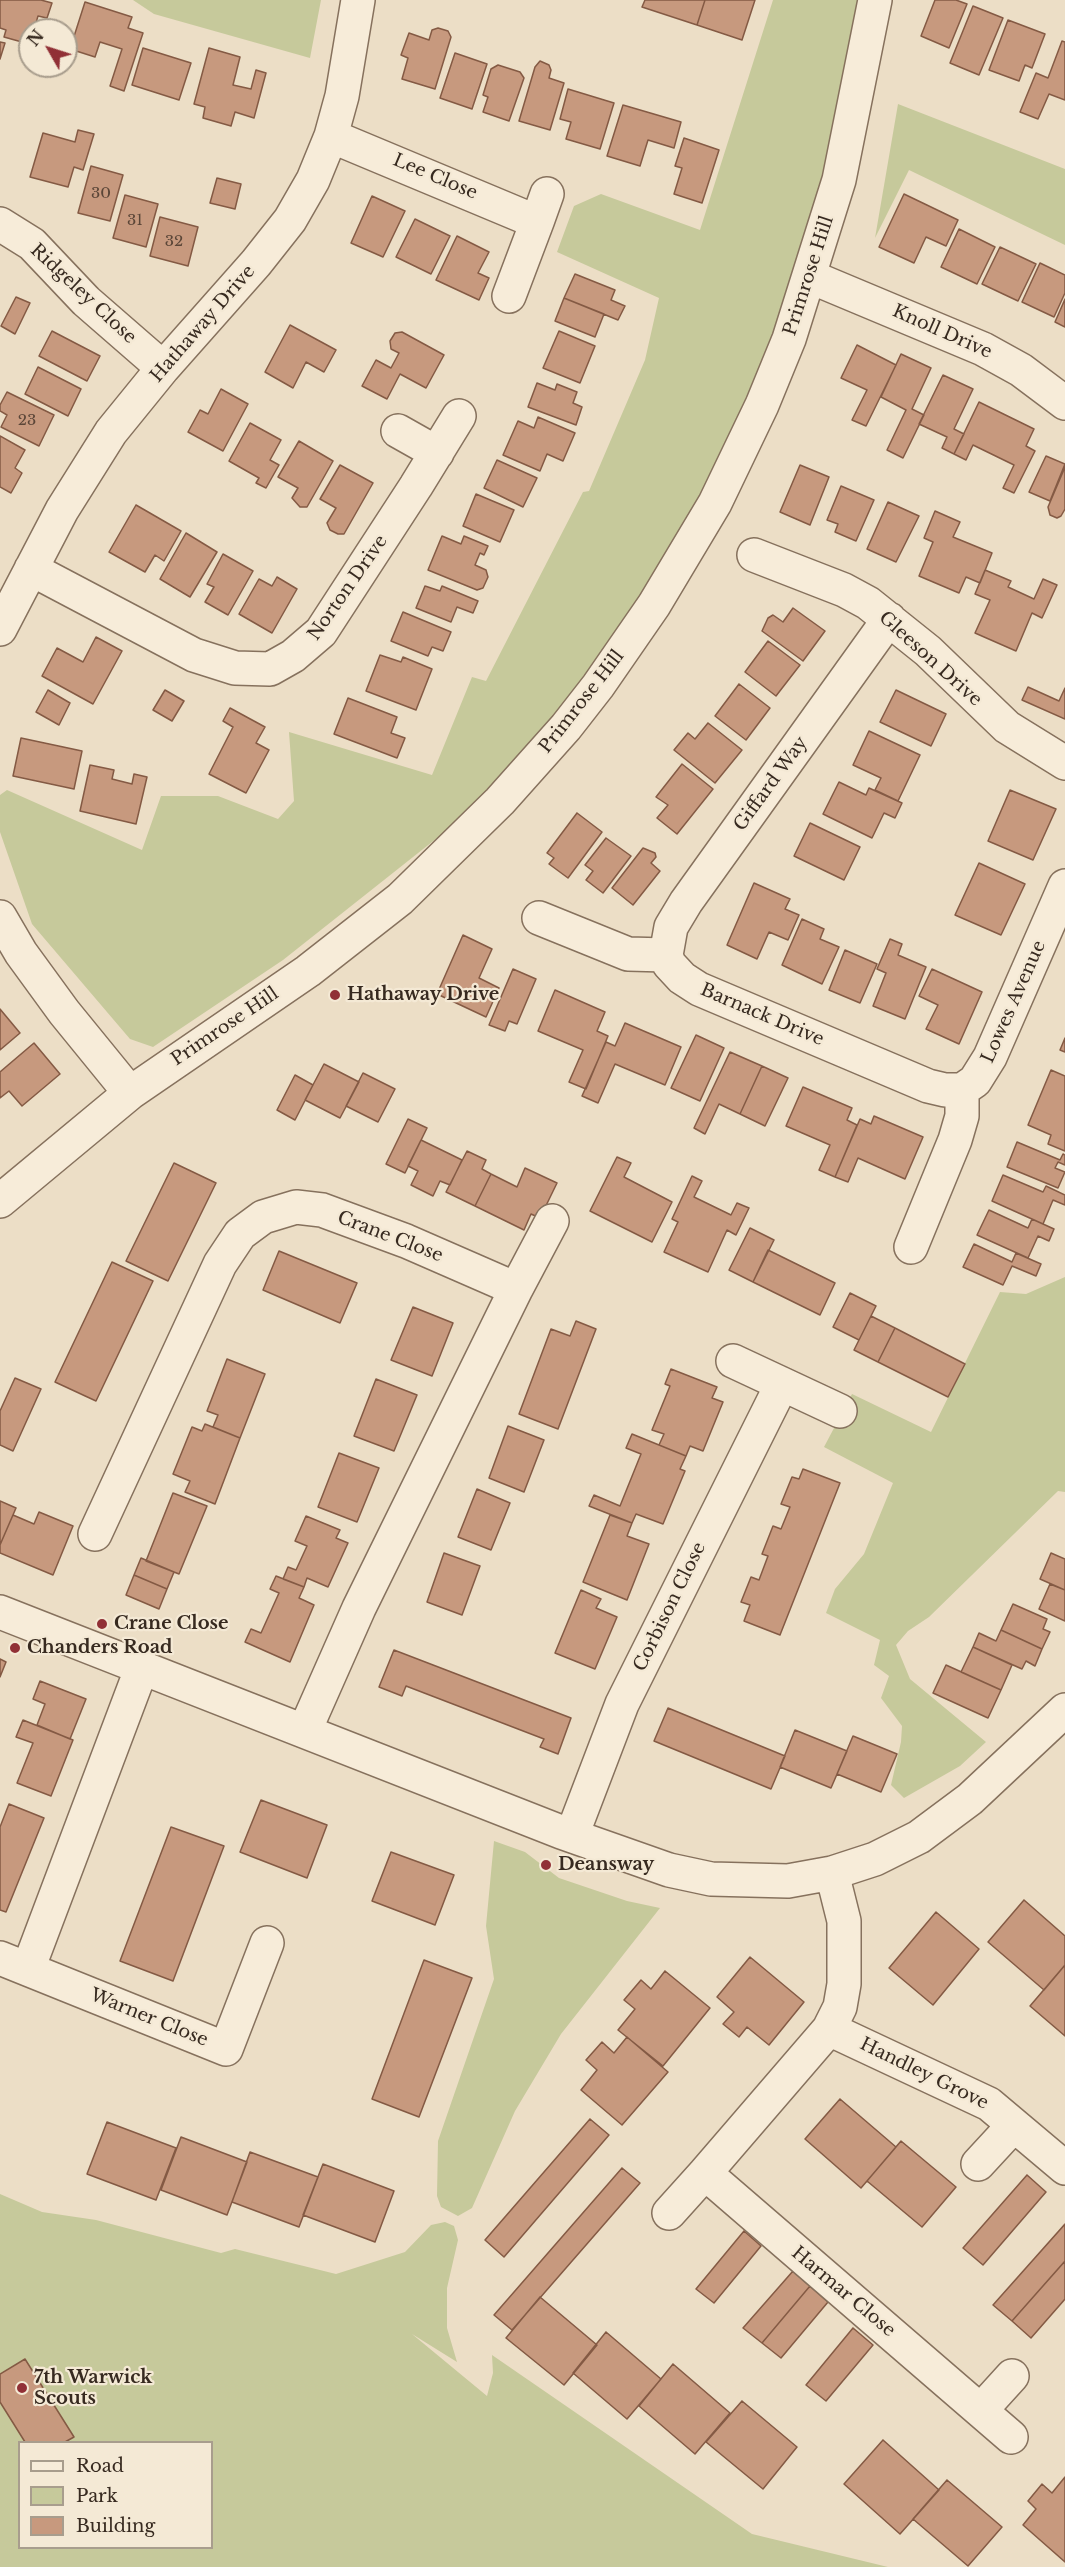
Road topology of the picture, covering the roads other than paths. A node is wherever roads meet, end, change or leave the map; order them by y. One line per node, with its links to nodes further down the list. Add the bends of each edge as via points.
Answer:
1 (358, 0): 3 (street, Hathaway Drive, via 342,96)
2 (875, 0): 5 (street, Primrose Hill, via 839,180)
3 (331, 135): 6 (street, Lee Close, via 542,208); 7 (street, Hathaway Drive, via 313,180 290,220)
4 (0, 224): 7 (street, Ridgeley Close, via 32,244 87,301)
5 (811, 277): 8 (street, Knoll Drive, via 983,348); 22 (street, Primrose Hill, via 762,405 715,503 654,605 566,728 469,834 400,899 308,971)
6 (509, 296)
7 (163, 368): 13 (street, Hathaway Drive, via 86,469)
8 (1065, 403)
9 (459, 416): 11 (street, Norton Drive)
10 (398, 431): 11 (street)
11 (437, 453): 13 (street, Norton Drive, via 321,632 270,669 235,668 194,655)
12 (754, 555): 14 (street, Gleeson Drive, via 844,590)
13 (31, 569): 15 (street, Hathaway Drive)
14 (889, 619): 16 (street, Gleeson Drive, via 1007,727); 20 (street, Giffard Way, via 686,902 671,927)
15 (0, 629)
16 (1065, 763)
17 (1065, 886): 21 (street, Lowes Avenue, via 990,1056 975,1081)
18 (539, 918): 20 (street, via 628,954)
19 (2, 924): 22 (street, via 64,1012)
20 (666, 955): 21 (street, Barnack Drive, via 682,978 699,989 928,1086)
21 (962, 1090): 25 (street, via 962,1116 955,1140)
22 (130, 1093): 23 (street, Primrose Hill)
23 (0, 1201)
24 (552, 1221): 26 (street)
25 (911, 1247)
26 (516, 1289): 30 (street, Crane Close, via 322,1210 296,1207 263,1217 240,1234 220,1264); 34 (street, via 359,1608)
27 (733, 1361): 28 (street)
28 (782, 1384): 29 (street); 35 (street, Corbison Close, via 622,1704)
29 (840, 1411)
30 (95, 1534)
31 (0, 1612): 32 (street)
32 (142, 1667): 34 (street); 38 (street)
33 (1065, 1710): 36 (street, via 970,1799 932,1827 875,1859)
34 (305, 1730): 35 (street)
35 (572, 1835): 36 (street, via 669,1870 711,1879 788,1881)
36 (832, 1873): 39 (street, via 844,1921 844,1984 840,2007)
37 (267, 1943): 38 (street, Warner Close, via 226,2049)
38 (14, 1964)
39 (829, 2029): 40 (street, Handley Grove, via 972,2094); 43 (street)
40 (1014, 2125): 41 (street); 42 (street, Handley Grove)
41 (978, 2164)
42 (1065, 2168)
43 (705, 2173): 44 (street); 46 (street, Harmar Close)
44 (669, 2213)
45 (1012, 2376): 46 (street)
46 (982, 2409): 47 (street, Harmar Close)
47 (1011, 2437)

